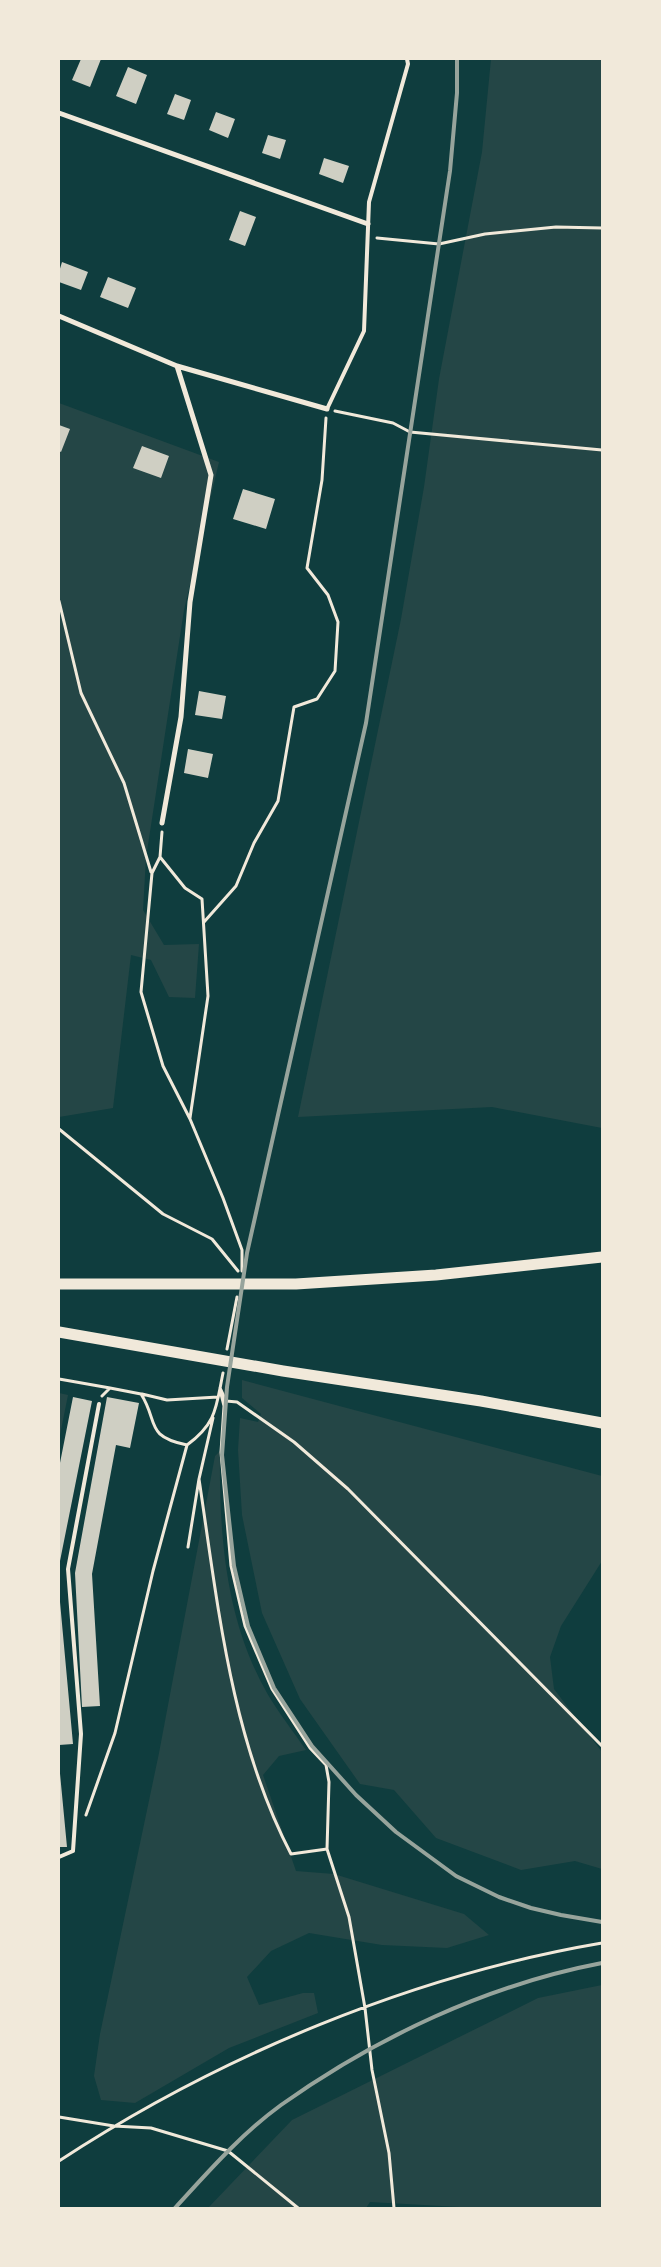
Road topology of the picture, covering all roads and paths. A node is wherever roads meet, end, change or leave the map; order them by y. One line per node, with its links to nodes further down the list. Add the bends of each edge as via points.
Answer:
1 (407, 59): 3 (lane, via 368,202)
2 (59, 113): 3 (street)
3 (368, 224): 4 (path, via 377,238 439,244 485,234 556,227); 7 (lane, via 364,331)
4 (602, 228)
5 (59, 316): 6 (street)
6 (177, 366): 7 (street); 10 (street, via 211,475 190,602 181,717)
7 (327, 409): 8 (path, via 393,423 410,432); 13 (path, via 322,480 307,568 328,595 338,622 335,670 318,699 294,707 278,801 254,843 236,886)
8 (602, 450)
9 (59, 601): 12 (path, via 81,693 124,783)
10 (162, 822): 11 (path)
11 (160, 857): 12 (path); 13 (path, via 185,888 202,899)
12 (152, 873): 14 (path, via 142,992 163,1066)
13 (204, 922): 14 (path, via 208,996)
14 (190, 1119): 15 (path, via 242,1250 241,1276 212,1239 163,1214)
15 (59, 1129)
16 (602, 1257): 17 (main road, via 436,1275 296,1284)
17 (59, 1284)
18 (238, 1295): 20 (path)
19 (59, 1332): 29 (main road)
20 (227, 1351)
21 (223, 1370): 24 (path)
22 (59, 1379): 23 (path)
23 (110, 1388): 25 (path); 27 (path, via 103,1393)
24 (220, 1388): 26 (path); 33 (path, via 226,1401 236,1402 294,1442 348,1489); 35 (path, via 224,1406 221,1452 233,1575 245,1626 272,1689 310,1748 326,1766)
25 (141, 1394): 26 (path, via 167,1400); 30 (path, via 148,1404 153,1427 168,1441)
26 (218, 1397): 28 (path)
27 (99, 1404): 36 (lane, via 68,1569 81,1734 73,1851)
28 (214, 1415): 30 (path, via 203,1433); 31 (path)
29 (602, 1423)
30 (187, 1445): 34 (path, via 115,1733)
31 (199, 1479): 32 (path); 35 (path, via 220,1620 241,1724 274,1820 291,1854)
32 (188, 1547)
33 (602, 1746)
34 (83, 1824)
35 (327, 1849): 38 (path, via 348,1917)
36 (59, 1857)
37 (602, 1943): 38 (path, via 510,1961)
38 (365, 2008): 40 (path, via 208,2074); 43 (path, via 372,2070 389,2152)
39 (59, 2117): 40 (path)
40 (114, 2126): 41 (path); 42 (path, via 151,2128 228,2151)
41 (59, 2161)
42 (298, 2208)
43 (394, 2208)

